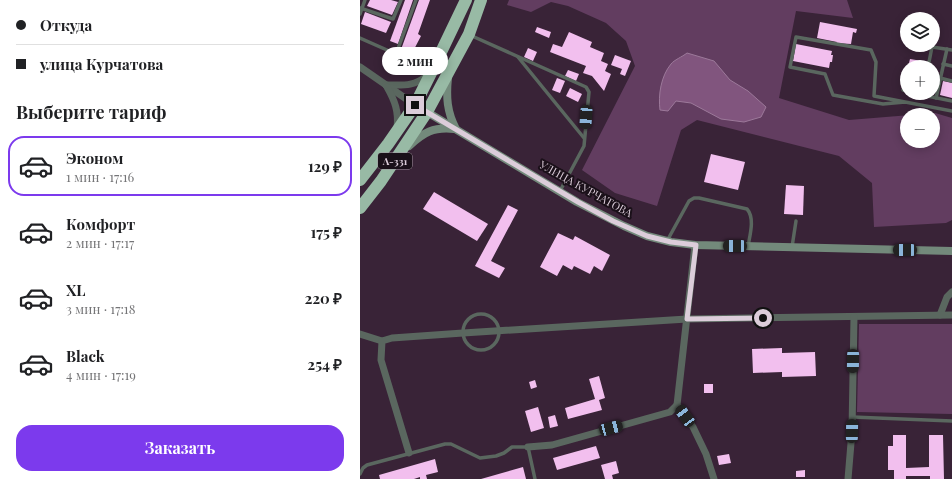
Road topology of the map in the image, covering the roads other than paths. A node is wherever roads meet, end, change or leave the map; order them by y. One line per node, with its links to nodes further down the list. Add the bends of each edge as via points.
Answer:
1 (365, 0): 6 (lane)
2 (399, 0): 6 (lane, via 393,19)
3 (416, 0): 9 (lane, via 396,54)
4 (466, 0): 17 (highway, А-331)
5 (481, 0): 8 (highway, А-331)
6 (361, 8): 7 (lane)
7 (360, 14)
8 (469, 34): 12 (lane); 18 (highway, А-331)
9 (360, 38)
10 (947, 49): 11 (lane); 13 (lane, via 932,47); 14 (lane)
11 (952, 50)
12 (517, 56): 30 (lane); 30 (lane, via 586,87 589,97)
13 (929, 60)
14 (944, 64): 15 (lane); 19 (lane)
15 (952, 66)
16 (360, 67): 21 (street)
17 (432, 72): 21 (street, via 414,84); 25 (highway, А-331)
18 (448, 74): 27 (highway, А-331); 28 (main road, via 447,106)
19 (940, 78): 20 (lane)
20 (952, 80)
21 (386, 85): 25 (street); 29 (street, via 397,109)
22 (940, 99): 23 (lane)
23 (952, 101)
24 (904, 102): 24 (lane, via 874,96 876,62 870,50 796,37 790,67 826,74 833,95 883,104); 26 (lane)
25 (415, 105): 27 (highway, УЛИЦА КУРЧАТОВА); 29 (highway, А-331)
26 (952, 111)
27 (427, 112): 28 (main road, УЛИЦА КУРЧАТОВА); 31 (highway, А-331)
28 (456, 129): 31 (main road, via 438,129 424,133); 33 (main road, УЛИЦА КУРЧАТОВА)
29 (396, 132): 32 (highway, А-331)
30 (584, 138): 33 (lane, via 584,146)
31 (396, 159): 34 (highway, А-331)
32 (360, 180)
33 (560, 191): 36 (main road, УЛИЦА КУРЧАТОВА, via 624,226)
34 (360, 208)
35 (796, 221): 39 (lane)
36 (667, 241): 37 (main road, УЛИЦА КУРЧАТОВА); 38 (lane, via 688,201 700,198 747,210 750,213)
37 (696, 245): 38 (main road, УЛИЦА КУРЧАТОВА); 45 (street)
38 (748, 246): 39 (main road, УЛИЦА КУРЧАТОВА)
39 (792, 247): 40 (main road, УЛИЦА КУРЧАТОВА)
40 (952, 251)
41 (952, 292): 42 (street, via 947,297)
42 (940, 315): 43 (street); 44 (street)
43 (952, 315)
44 (854, 317): 45 (street); 51 (street)
45 (687, 319): 46 (street); 50 (street)
46 (499, 330): 47 (street); 47 (lane, via 494,319 482,313 470,317 464,324); 47 (lane, via 496,342 490,348 482,350 474,349 467,344)
47 (462, 333): 49 (street)
48 (360, 334): 49 (street)
49 (382, 341): 54 (street, via 381,360)
50 (677, 405): 53 (street, via 670,412 552,445); 57 (street, via 693,427)
51 (852, 417): 52 (lane); 58 (street)
52 (952, 421)
53 (528, 447): 54 (lane, via 512,447 504,453 488,458 480,458 451,444); 56 (lane)
54 (408, 453): 55 (lane, via 367,465 362,468)
55 (360, 474)
56 (535, 479)
57 (714, 479)
58 (848, 479)

